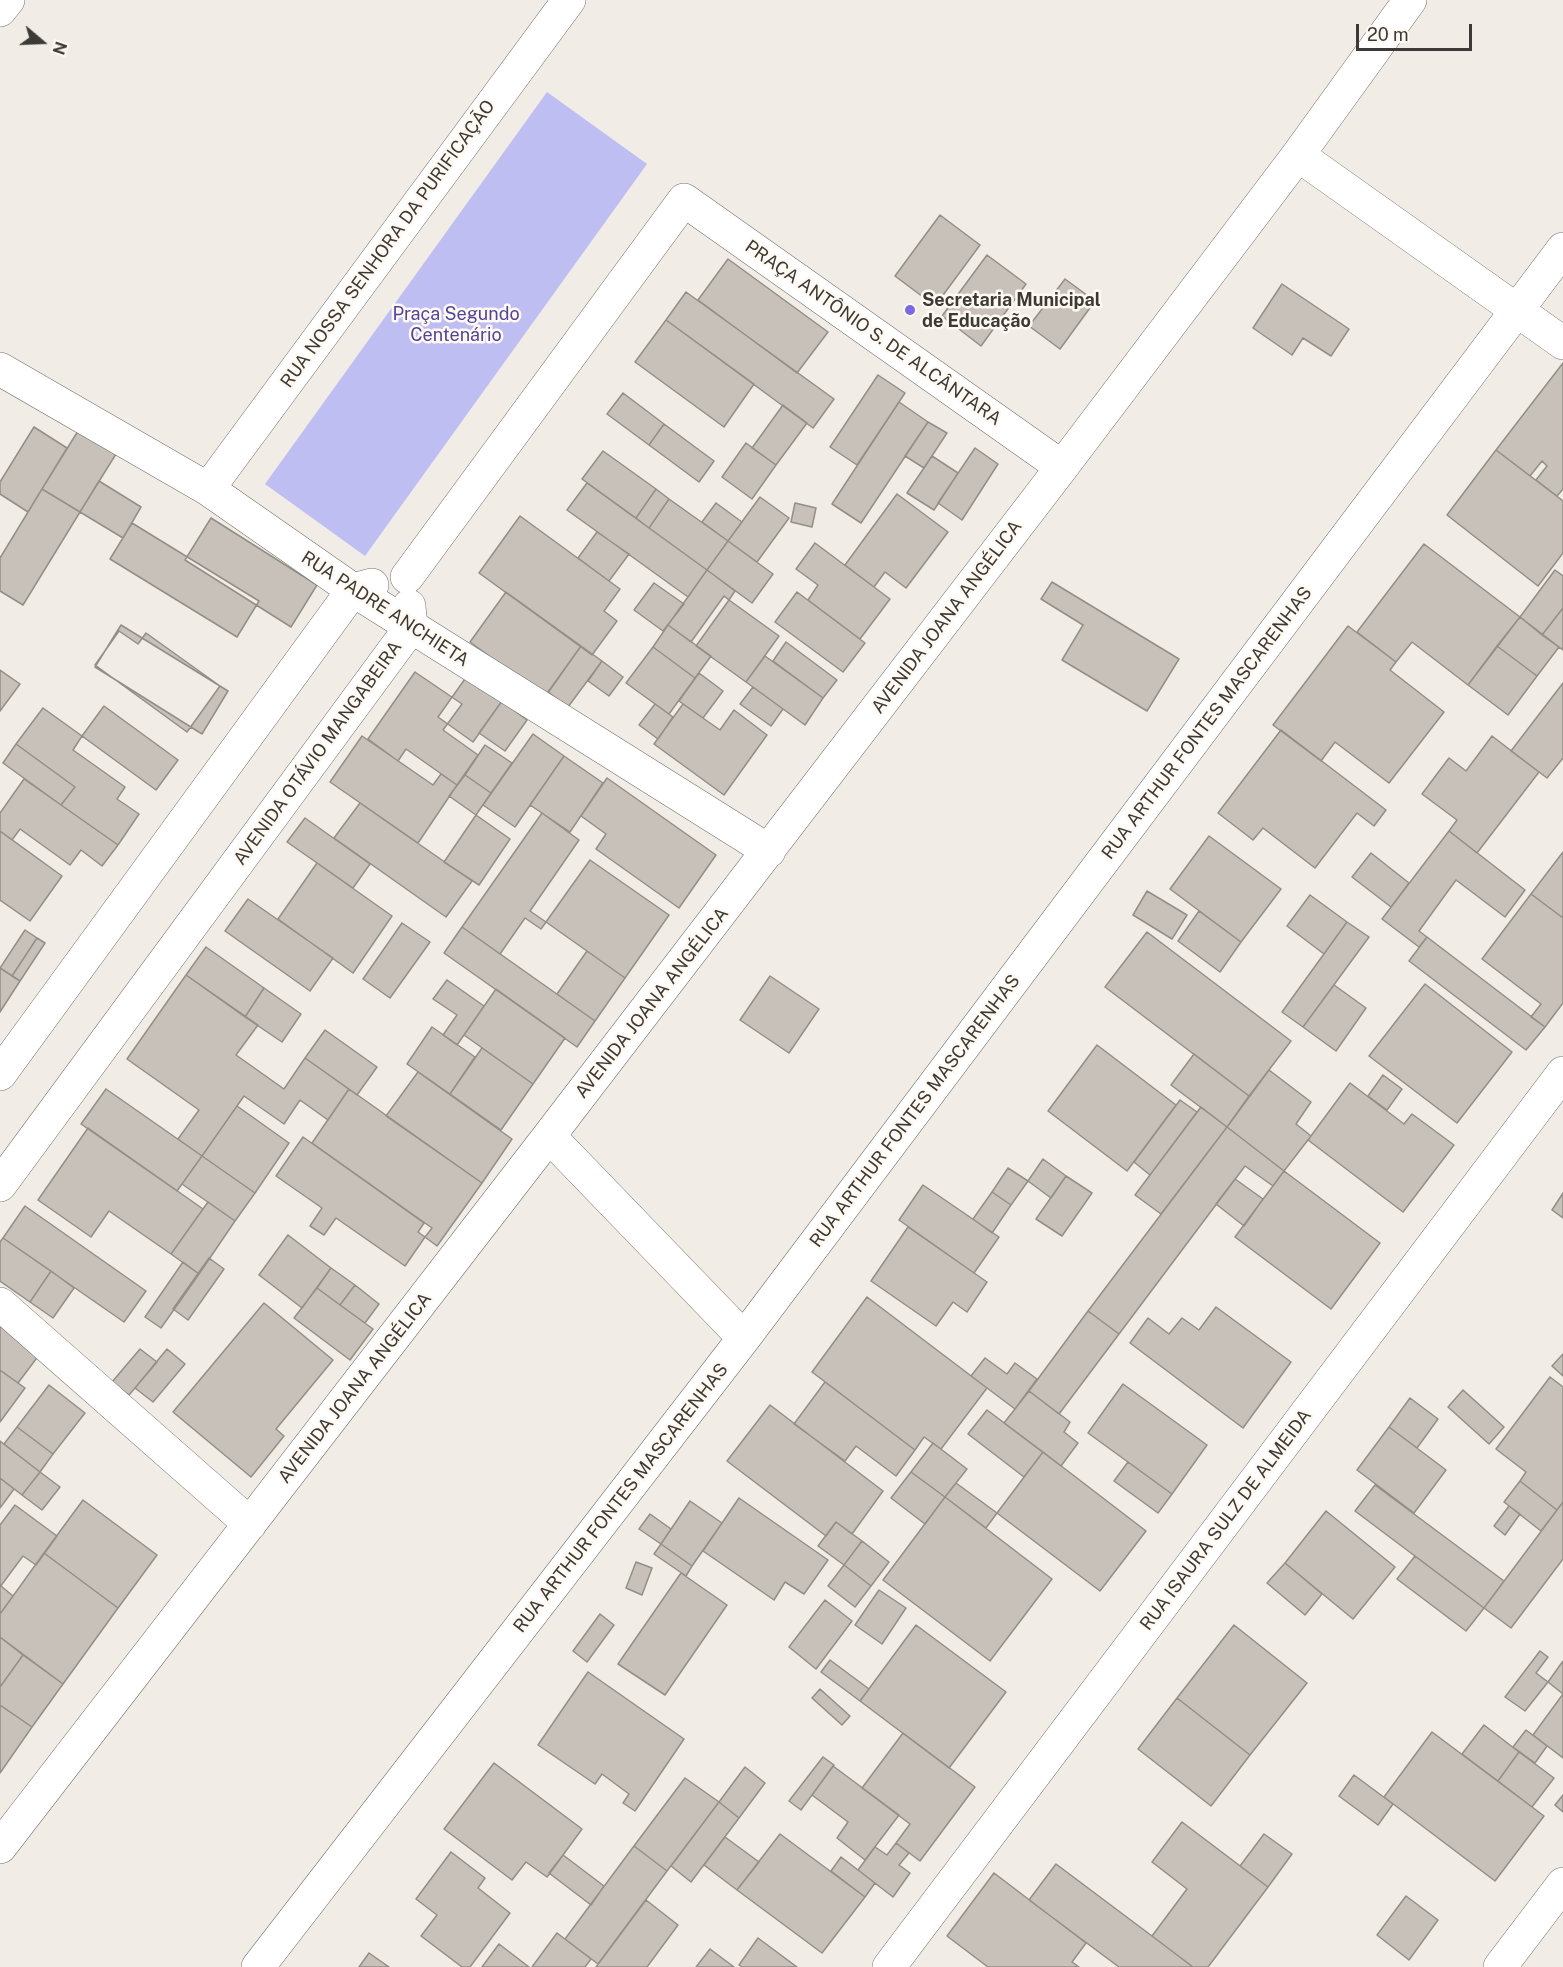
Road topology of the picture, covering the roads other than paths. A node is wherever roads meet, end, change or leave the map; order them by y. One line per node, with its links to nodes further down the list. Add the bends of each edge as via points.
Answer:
1 (8, 0): 4 (street)
2 (569, 0): 11 (street, RUA NOSSA SENHORA DA PURIFICAÇÃO)
3 (1410, 0): 5 (street, AVENIDA JOANA ANGÉLICA)
4 (0, 10)
5 (1298, 155): 7 (street); 10 (street, AVENIDA JOANA ANGÉLICA)
6 (1563, 249): 7 (street, RUA ARTHUR FONTES MASCARENHAS)
7 (1517, 309): 8 (street); 21 (street, RUA ARTHUR FONTES MASCARENHAS)
8 (1563, 343)
9 (0, 369): 11 (street, RUA PADRE ANCHIETA)
10 (1062, 467): 12 (street, PRAÇA ANTÔNIO S. DE ALCÂNTARA, via 684,200); 15 (street, AVENIDA JOANA ANGÉLICA)
11 (208, 489): 13 (street, RUA PADRE ANCHIETA)
12 (406, 577): 13 (street); 14 (street, AVENIDA OTÁVIO MANGABEIRA)
13 (352, 590): 14 (street, RUA PADRE ANCHIETA); 17 (street)
14 (411, 627): 15 (street, RUA PADRE ANCHIETA); 19 (street, AVENIDA OTÁVIO MANGABEIRA)
15 (769, 851): 18 (street, AVENIDA JOANA ANGÉLICA)
16 (1563, 1073): 26 (street, RUA ISAURA SULZ DE ALMEIDA)
17 (0, 1074)
18 (549, 1136): 21 (street); 22 (street, AVENIDA JOANA ANGÉLICA)
19 (0, 1185)
20 (0, 1304): 22 (street)
21 (744, 1338): 25 (street, RUA ARTHUR FONTES MASCARENHAS)
22 (250, 1524): 23 (street, AVENIDA JOANA ANGÉLICA)
23 (0, 1847)
24 (1563, 1884): 27 (street)
25 (258, 1967)
26 (889, 1967)
27 (1500, 1967)

